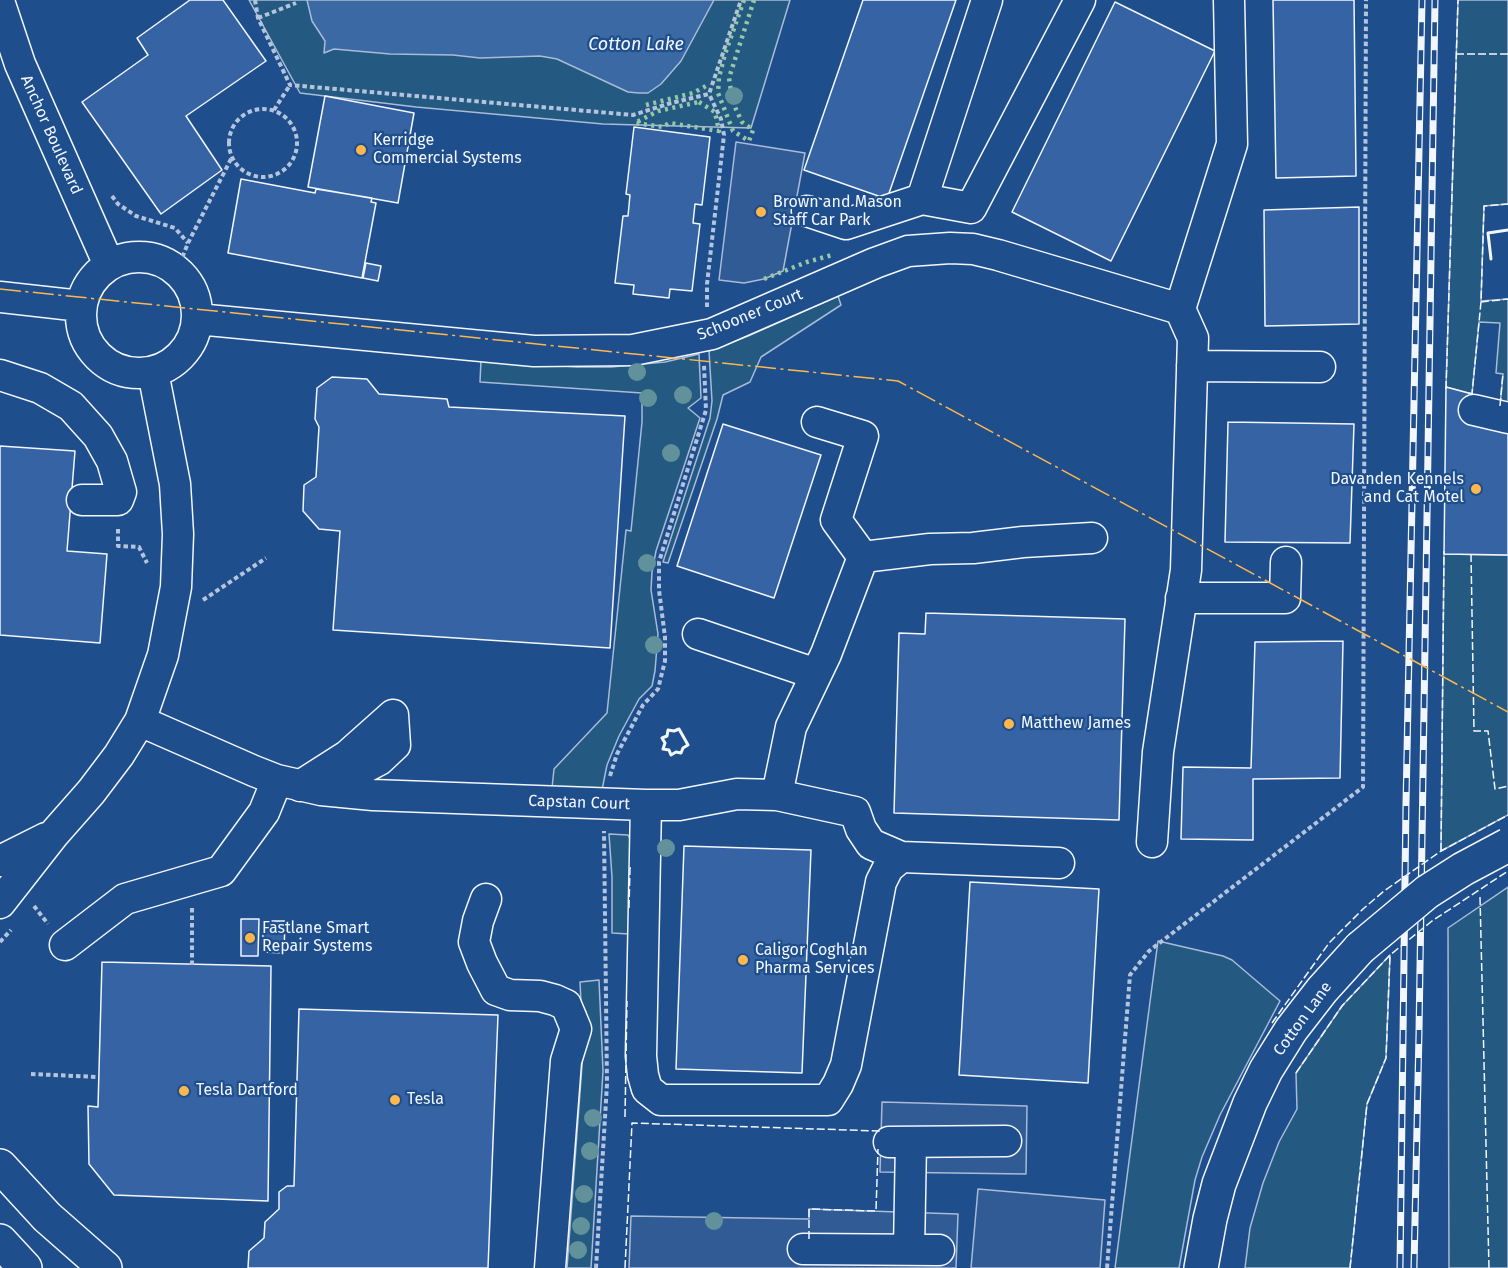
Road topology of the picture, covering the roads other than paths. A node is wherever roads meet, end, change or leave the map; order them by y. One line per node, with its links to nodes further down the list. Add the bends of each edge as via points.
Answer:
1 (987, 0): 5 (street)
2 (1080, 0): 5 (street, via 971,208)
3 (1229, 0): 10 (street, via 1232,144)
4 (0, 4): 7 (street, Anchor Boulevard, via 20,64)
5 (922, 199): 6 (street, via 846,224)
6 (807, 211)
7 (109, 265): 9 (street, via 96,275); 11 (street, via 127,258 162,261 189,285)
8 (0, 297): 9 (street)
9 (81, 306): 14 (street, via 81,326 99,359 125,372)
10 (1180, 309): 11 (street, Schooner Court, via 990,253 950,248 908,251 708,336 633,350 534,351); 12 (street, via 1192,338)
11 (197, 319): 14 (street, via 188,347 179,358)
12 (1192, 366): 13 (street); 23 (street, via 1186,570)
13 (1320, 367)
14 (153, 372): 26 (street, via 175,484 178,534 176,587 163,655)
15 (0, 375): 19 (street, via 40,388 71,406 98,436 112,461 121,492 118,500)
16 (1474, 410): 17 (street)
17 (1508, 418)
18 (817, 422): 21 (street, via 863,436 836,520)
19 (82, 500)
20 (1092, 538): 21 (street)
21 (863, 557): 25 (street)
22 (1286, 562): 23 (street, via 1285,598)
23 (1181, 598): 31 (street, via 1158,752)
24 (698, 634): 25 (street)
25 (816, 674): 28 (street, via 791,727)
26 (140, 722): 27 (street, Capstan Court); 30 (street, via 119,756)
27 (299, 785): 29 (street, Capstan Court, via 373,795); 38 (street, via 264,812 221,871 125,899)
28 (777, 795): 29 (street, Capstan Court, via 737,794 679,805); 33 (street, Capstan Court, via 855,812 871,844)
29 (646, 805): 33 (street, via 641,1056 647,1089 661,1100 828,1100 846,1065 881,882 888,868)
30 (54, 834): 34 (street); 37 (street)
31 (1152, 842)
32 (1508, 845): 48 (main road, Cotton Lane, bridge, via 1426,892 1360,948 1291,1030 1250,1103 1219,1184)
33 (901, 857): 35 (street)
34 (0, 861)
35 (1059, 863)
36 (486, 899): 45 (street, via 474,942 496,990 510,995 540,996 566,1005 576,1029 566,1061)
37 (13, 915)
38 (65, 945)
39 (1006, 1141): 43 (street, via 900,1142)
40 (0, 1166): 47 (main road, via 47,1217)
41 (0, 1241): 46 (main road)
42 (803, 1250): 43 (street)
43 (909, 1250): 44 (street)
44 (939, 1250)
45 (551, 1255)
46 (26, 1268)
47 (105, 1268)
48 (1201, 1268)

